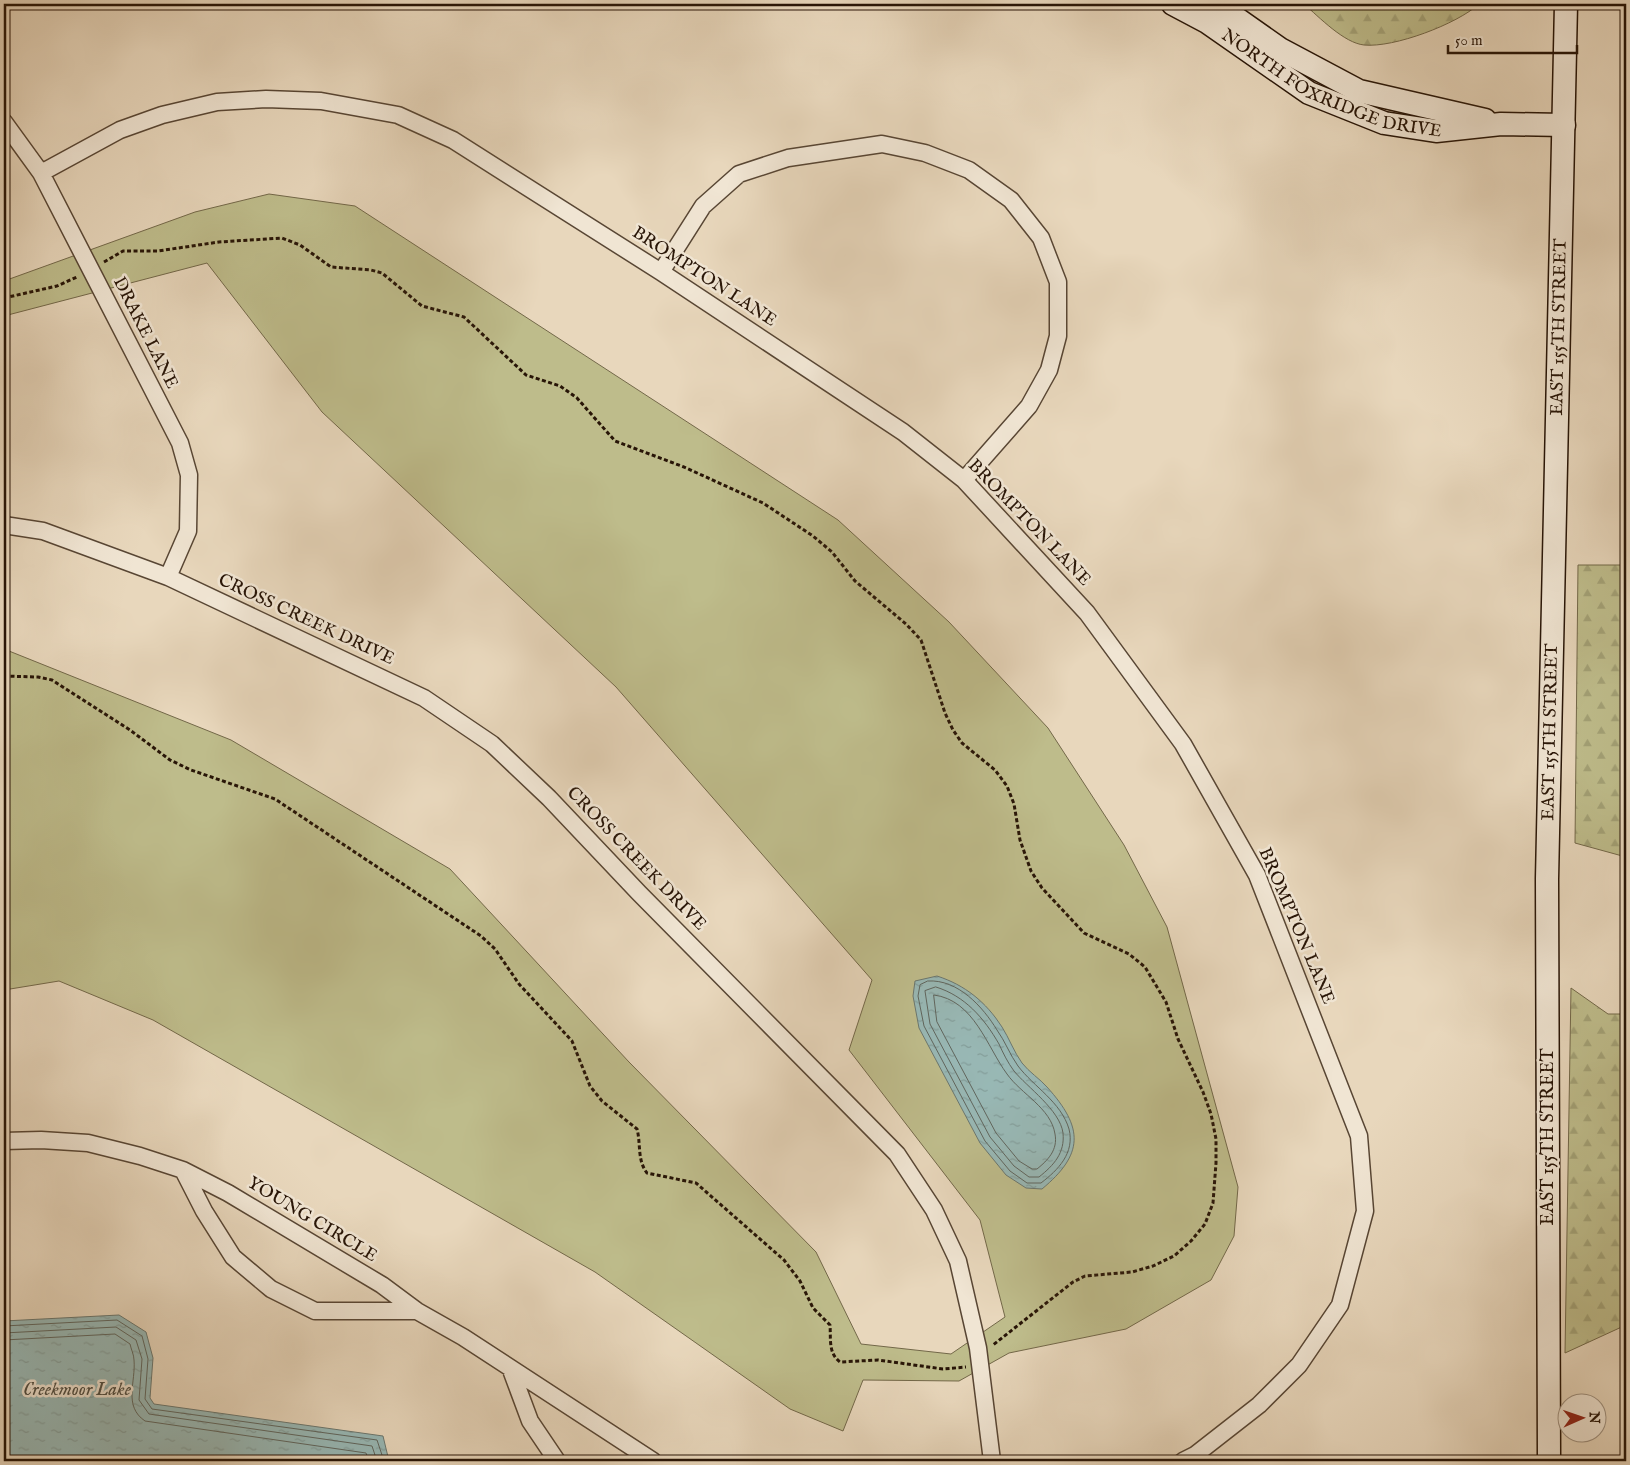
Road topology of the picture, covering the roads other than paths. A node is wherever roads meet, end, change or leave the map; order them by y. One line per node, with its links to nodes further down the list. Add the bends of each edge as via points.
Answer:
1 (1172, 4): 5 (street, NORTH FOXRIDGE DRIVE, via 1207,22 1309,93 1384,123 1436,131)
2 (1216, 4): 5 (street, NORTH FOXRIDGE DRIVE, via 1280,49 1359,90)
3 (1566, 4): 6 (street, EAST 155TH STREET)
4 (4, 122): 7 (street, DRAKE LANE)
5 (1501, 124): 6 (street, NORTH FOXRIDGE DRIVE)
6 (1564, 125): 20 (street, EAST 155TH STREET, via 1547,879)
7 (41, 173): 8 (street, BROMPTON LANE, via 120,130 162,115 217,102 266,99 321,101 398,115 453,140); 11 (street, DRAKE LANE, via 180,443 189,475 188,531)
8 (661, 272): 9 (street, BROMPTON LANE, via 903,432); 9 (street, via 703,206 739,174 788,158 882,144 925,153 969,170 1012,200 1041,238 1058,282 1058,336 1049,370 1029,406)
9 (964, 480): 16 (street, BROMPTON LANE, via 1087,613 1183,744 1257,875 1359,1136 1365,1211 1340,1305 1299,1365 1258,1405)
10 (4, 525): 11 (street, CROSS CREEK DRIVE, via 43,531)
11 (168, 576): 19 (street, CROSS CREEK DRIVE, via 424,698 492,744 549,798 897,1154 934,1210 958,1261 979,1356)
12 (4, 1141): 13 (street, YOUNG CIRCLE, via 88,1143)
13 (183, 1170): 14 (street, YOUNG CIRCLE, via 228,1193 382,1285); 14 (street, YOUNG CIRCLE, via 233,1257 272,1289 315,1311)
14 (416, 1312): 15 (street, YOUNG CIRCLE, via 463,1337)
15 (511, 1370): 17 (street, via 530,1421); 18 (street, YOUNG CIRCLE)
16 (1192, 1459)
17 (557, 1461)
18 (653, 1461)
19 (992, 1461)
20 (1549, 1461)

